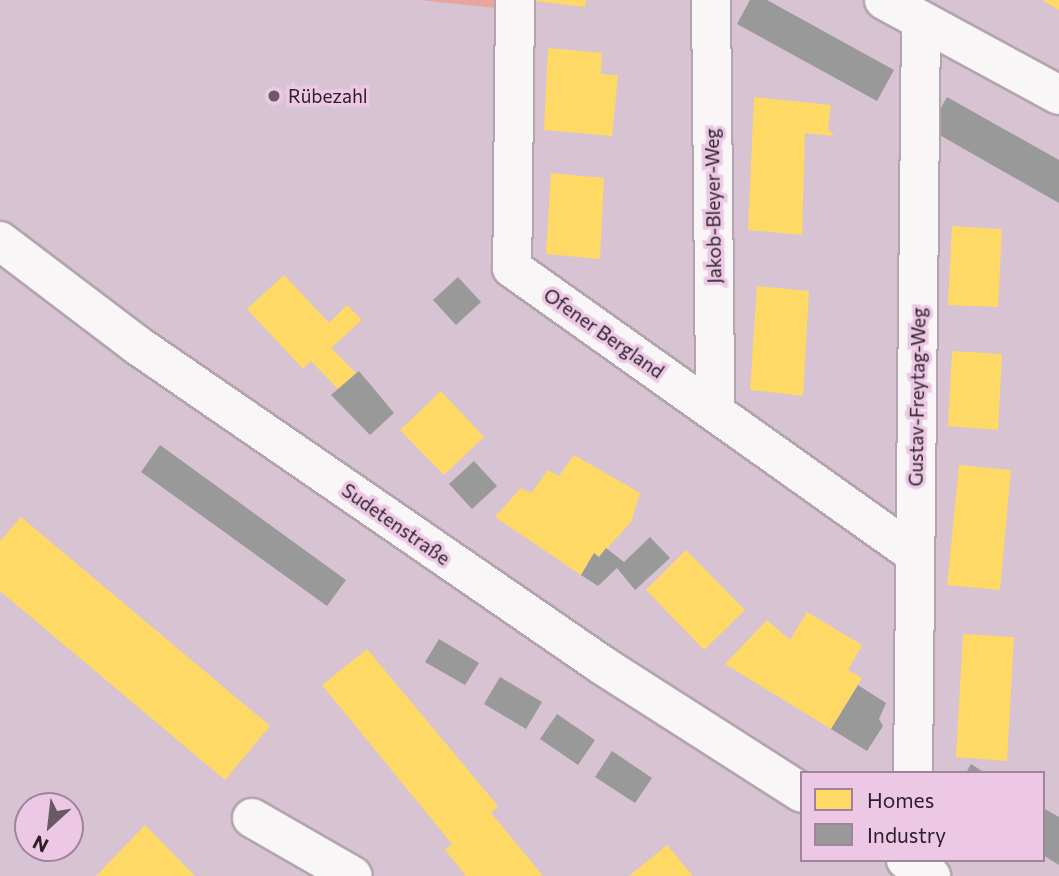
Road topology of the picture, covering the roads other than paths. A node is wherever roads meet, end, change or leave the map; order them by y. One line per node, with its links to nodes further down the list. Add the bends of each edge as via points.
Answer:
1 (515, 0): 7 (street, Ofener Bergland, via 512,268)
2 (711, 0): 7 (street, Jakob-Bleyer-Weg)
3 (884, 0): 4 (street)
4 (921, 21): 5 (street); 8 (street, Gustav-Freytag-Weg)
5 (1059, 95)
6 (0, 241): 10 (street, Sudetenstraße, via 216,400)
7 (715, 411): 8 (street, Ofener Bergland)
8 (915, 554): 9 (street, Gustav-Freytag-Weg)
9 (913, 771)
10 (800, 792)
11 (252, 818): 12 (street)
12 (354, 876)

